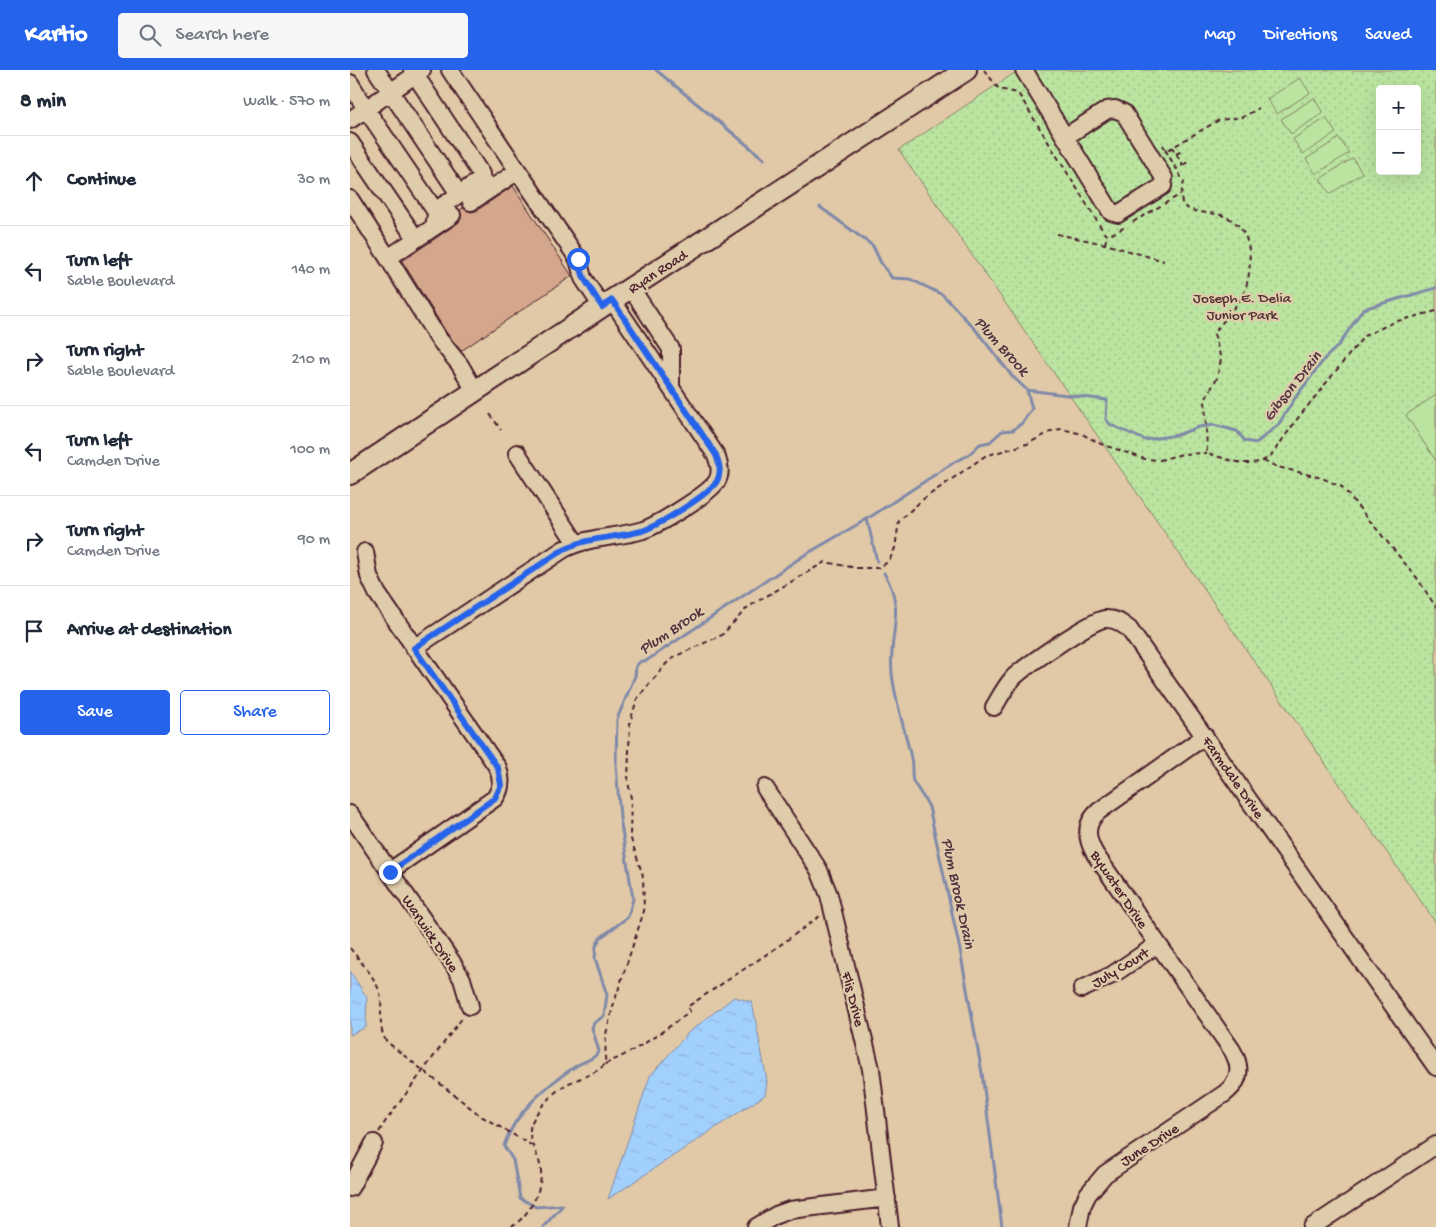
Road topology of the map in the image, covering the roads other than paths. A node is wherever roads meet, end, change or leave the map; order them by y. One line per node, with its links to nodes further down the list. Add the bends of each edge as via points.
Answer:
1 (376, 70): 7 (street)
2 (450, 70): 12 (street)
3 (966, 70): 19 (main road, Ryan Road)
4 (1024, 70): 10 (street)
5 (416, 72): 7 (street); 13 (street)
6 (350, 84): 8 (street)
7 (390, 92): 8 (street); 14 (street)
8 (366, 109): 9 (street); 16 (street)
9 (350, 120)
10 (1065, 136): 10 (street, via 1111,212 1118,214 1163,186 1164,178 1124,113 1107,110)
11 (350, 142): 17 (street)
12 (518, 171): 13 (street); 20 (street, via 578,259 584,278)
13 (488, 185): 14 (street)
14 (465, 198): 16 (street)
15 (350, 199): 18 (street)
16 (441, 218): 17 (street)
17 (416, 239): 18 (street)
18 (388, 258): 22 (street)
19 (631, 288): 20 (main road, Ryan Road); 21 (street, via 671,349)
20 (607, 304): 21 (street); 22 (main road, Ryan Road)
21 (671, 387): 25 (street, via 716,455 720,472 718,480 707,491 651,528)
22 (475, 391): 24 (main road, Ryan Road)
23 (517, 453): 25 (street)
24 (350, 474)
25 (576, 543): 27 (street)
26 (365, 552): 27 (street, via 373,586)
27 (414, 648): 32 (street, via 498,768 501,785 495,798)
28 (994, 707): 29 (street, Farmdale Drive, via 1022,670 1096,622 1111,619 1120,622 1134,635)
29 (1205, 736): 33 (street, Bywater Drive, via 1098,811 1087,829 1090,846); 36 (street, Farmdale Drive)
30 (765, 788): 41 (street, Flis Drive, via 819,870 834,912 871,1069)
31 (350, 814): 32 (street, Warwick Drive)
32 (390, 872): 35 (street, Warwick Drive, via 452,962 462,979)
33 (1158, 944): 34 (street, July Court, via 1112,975); 37 (street, Bywater Drive, via 1237,1058)
34 (1082, 989)
35 (470, 1006)
36 (1436, 1067)
37 (1239, 1074): 44 (street, June Drive, via 1224,1094 1105,1174 1088,1194)
38 (374, 1143): 40 (street)
39 (1436, 1145): 45 (street)
40 (350, 1188)
41 (887, 1198): 42 (street, via 790,1210 776,1214); 43 (street, Flis Drive)
42 (756, 1227)
43 (890, 1227)
44 (1078, 1227)
45 (1312, 1227)

